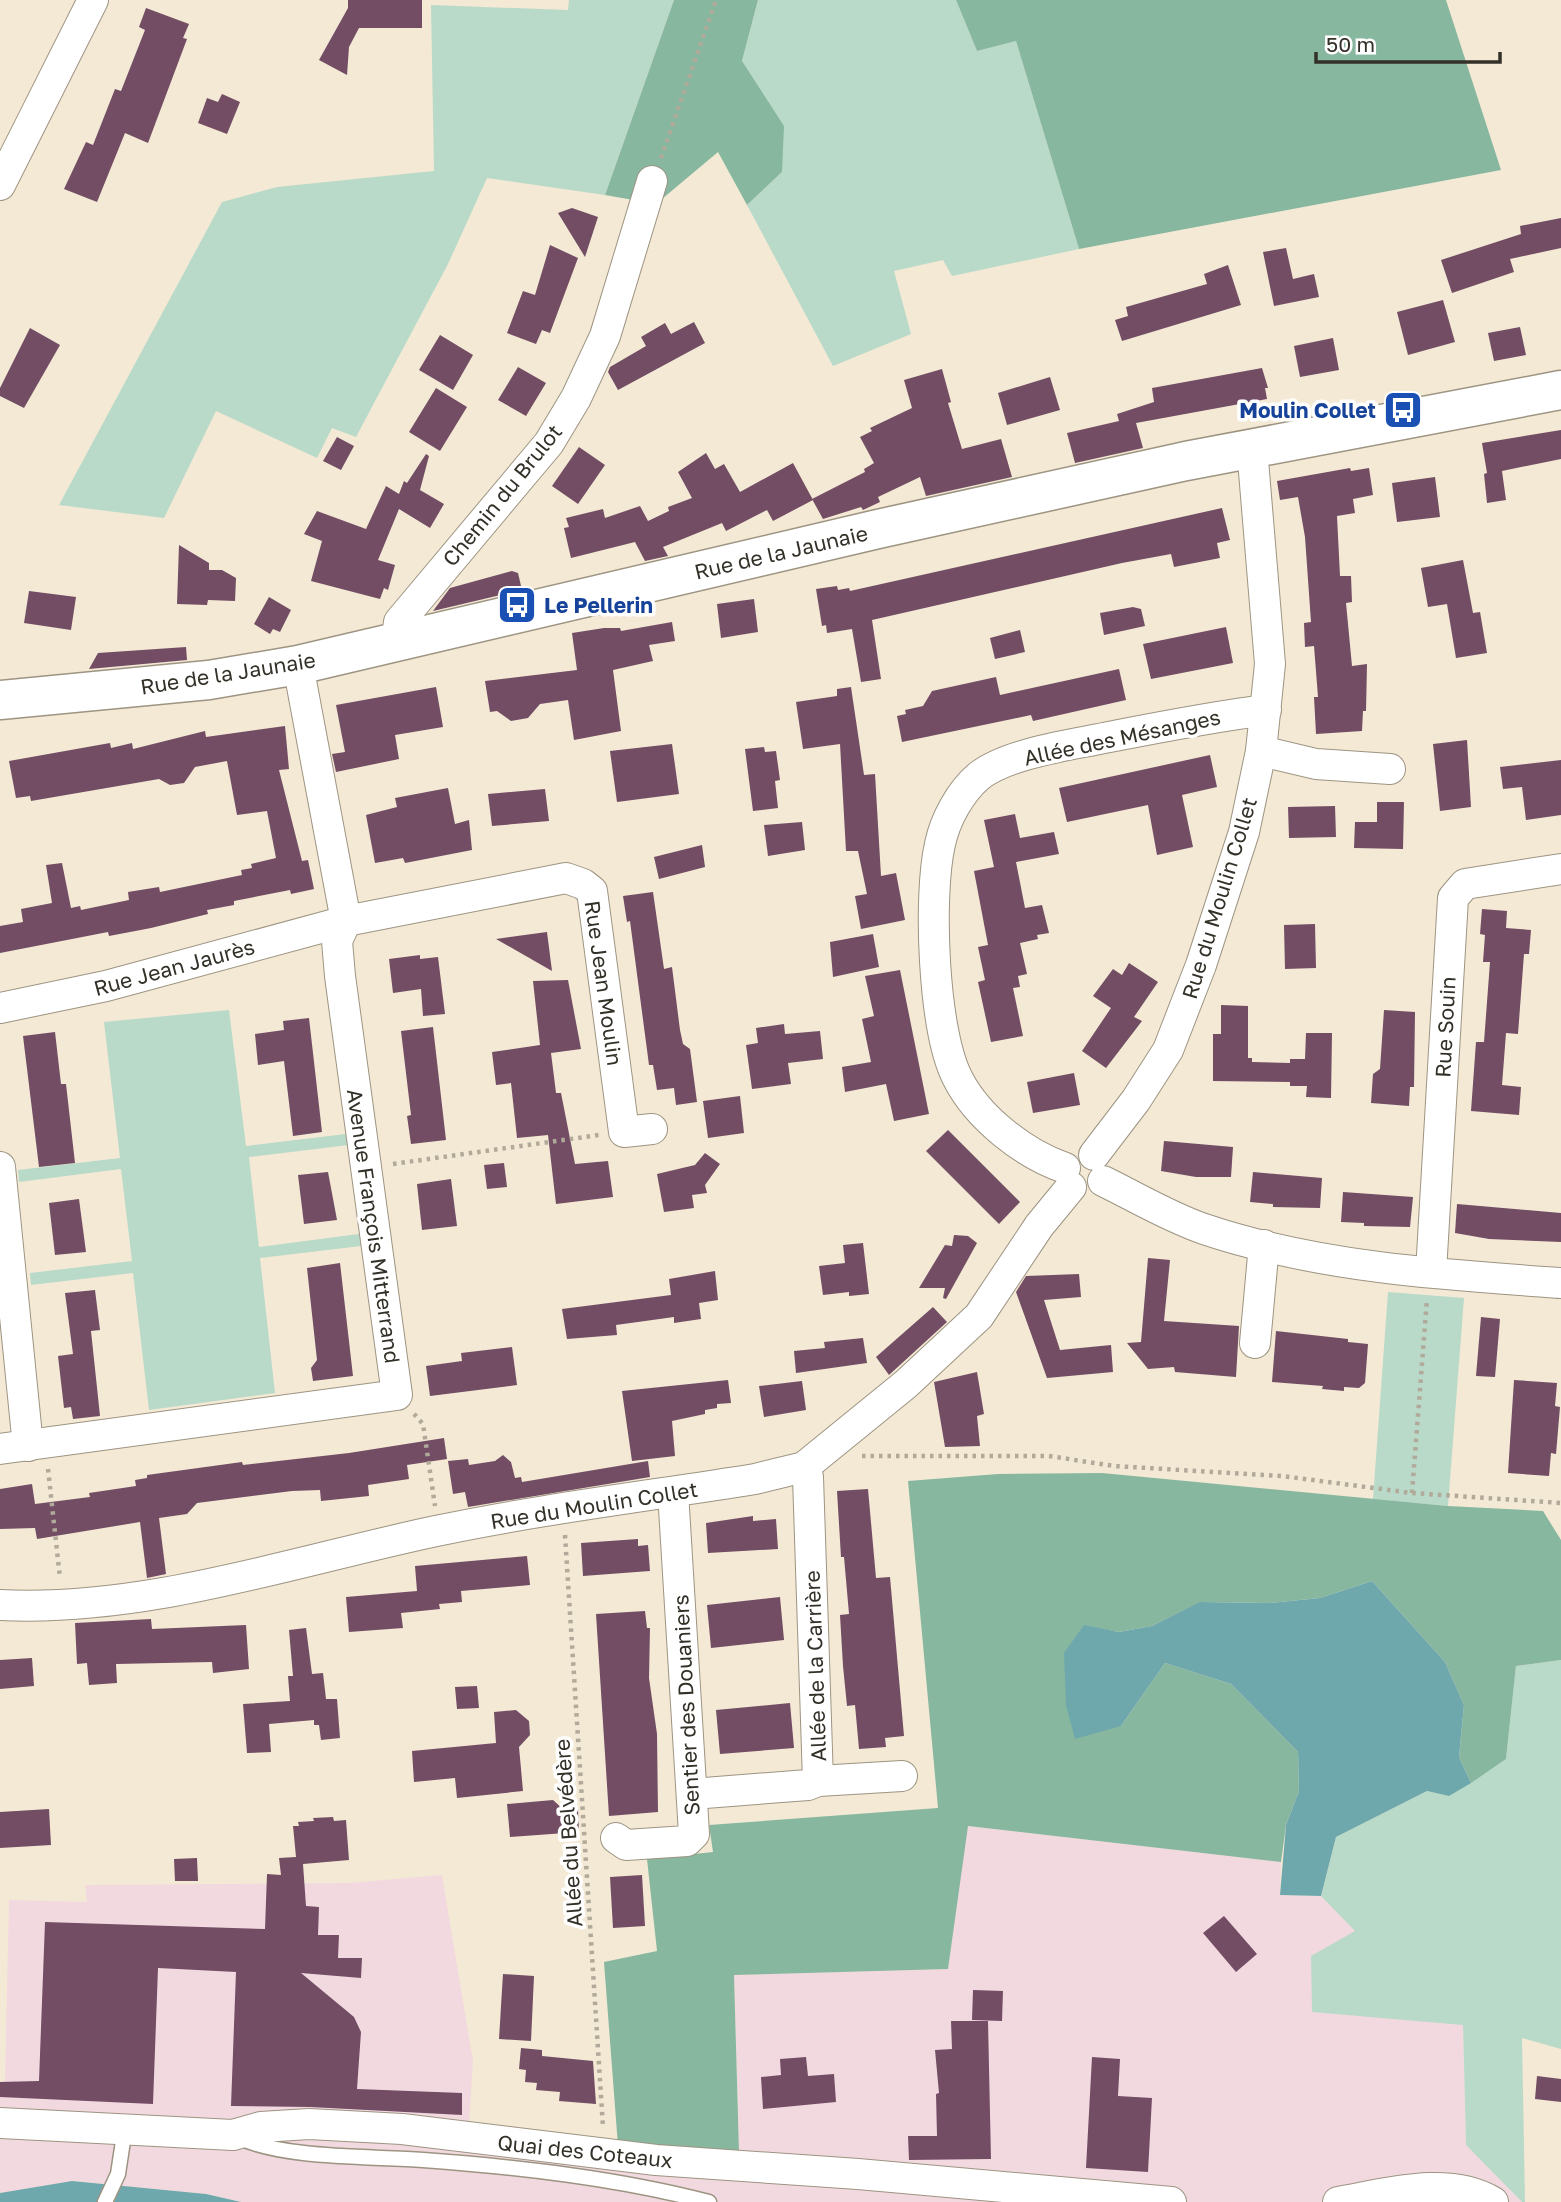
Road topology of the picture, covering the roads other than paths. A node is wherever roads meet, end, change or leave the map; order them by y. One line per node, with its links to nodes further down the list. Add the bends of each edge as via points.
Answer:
1 (93, 0): 3 (street)
2 (652, 181): 6 (street, Chemin du Brulot, via 605,336 576,398 549,443 399,622)
3 (0, 186)
4 (1561, 390): 5 (main road, Rue de la Jaunaie)
5 (1252, 448): 6 (main road, Rue de la Jaunaie, via 878,529); 9 (street, Rue du Moulin Collet, via 1270,664)
6 (396, 643): 7 (main road, Rue de la Jaunaie)
7 (298, 664): 8 (main road, Rue de la Jaunaie, via 209,680); 13 (street, Avenue François Mitterrand)
8 (0, 699)
9 (1266, 710): 10 (street, Rue du Moulin Collet); 18 (street, Allée des Mésanges, via 1213,716 1027,754 980,776 954,806 940,844 936,892 941,1027 957,1078 982,1115)
10 (1261, 751): 11 (street, via 1316,764); 17 (street, Rue du Moulin Collet, via 1244,832 1168,1050)
11 (1390, 769)
12 (1561, 869): 20 (street, Rue Souin, via 1465,884 1452,898)
13 (346, 921): 14 (street, Rue Jean Jaurès, via 106,986); 15 (street, Rue Jean Moulin, via 566,878 583,884 592,891); 23 (street, Avenue François Mitterrand, via 337,941 397,1395)
14 (0, 1007)
15 (638, 1130)
16 (0, 1167): 23 (street)
17 (1098, 1168): 18 (street, via 1076,1155); 19 (street, via 1202,1229)
18 (1068, 1178): 24 (street, Rue du Moulin Collet, via 979,1316)
19 (1264, 1245): 20 (street, via 1352,1263); 22 (street)
20 (1431, 1272): 21 (street)
21 (1561, 1283)
22 (1255, 1343)
23 (24, 1446)
24 (815, 1459): 25 (street, Rue du Moulin Collet); 28 (street, Allée de la Carrière, via 808,1477)
25 (673, 1492): 26 (street, Rue du Moulin Collet, via 438,1531 195,1586 63,1605); 29 (street, Sentier des Douaniers)
26 (0, 1605)
27 (902, 1776): 28 (street)
28 (818, 1781): 29 (street, Allée de la Carrière)
29 (692, 1794): 30 (street, Sentier des Douaniers, via 694,1834 687,1840 625,1845)
30 (615, 1838)
31 (0, 2123): 32 (street, Quai des Coteaux)
32 (125, 2128): 33 (street, Quai des Coteaux); 34 (lane, via 118,2174)
33 (233, 2135): 35 (lane, via 257,2146 588,2179); 36 (street, Quai des Coteaux, via 261,2127 309,2124 402,2129 605,2154)
34 (105, 2202)
35 (709, 2202)
36 (1171, 2202)
37 (1338, 2202): 38 (street, via 1415,2189 1453,2190)
38 (1493, 2202)

